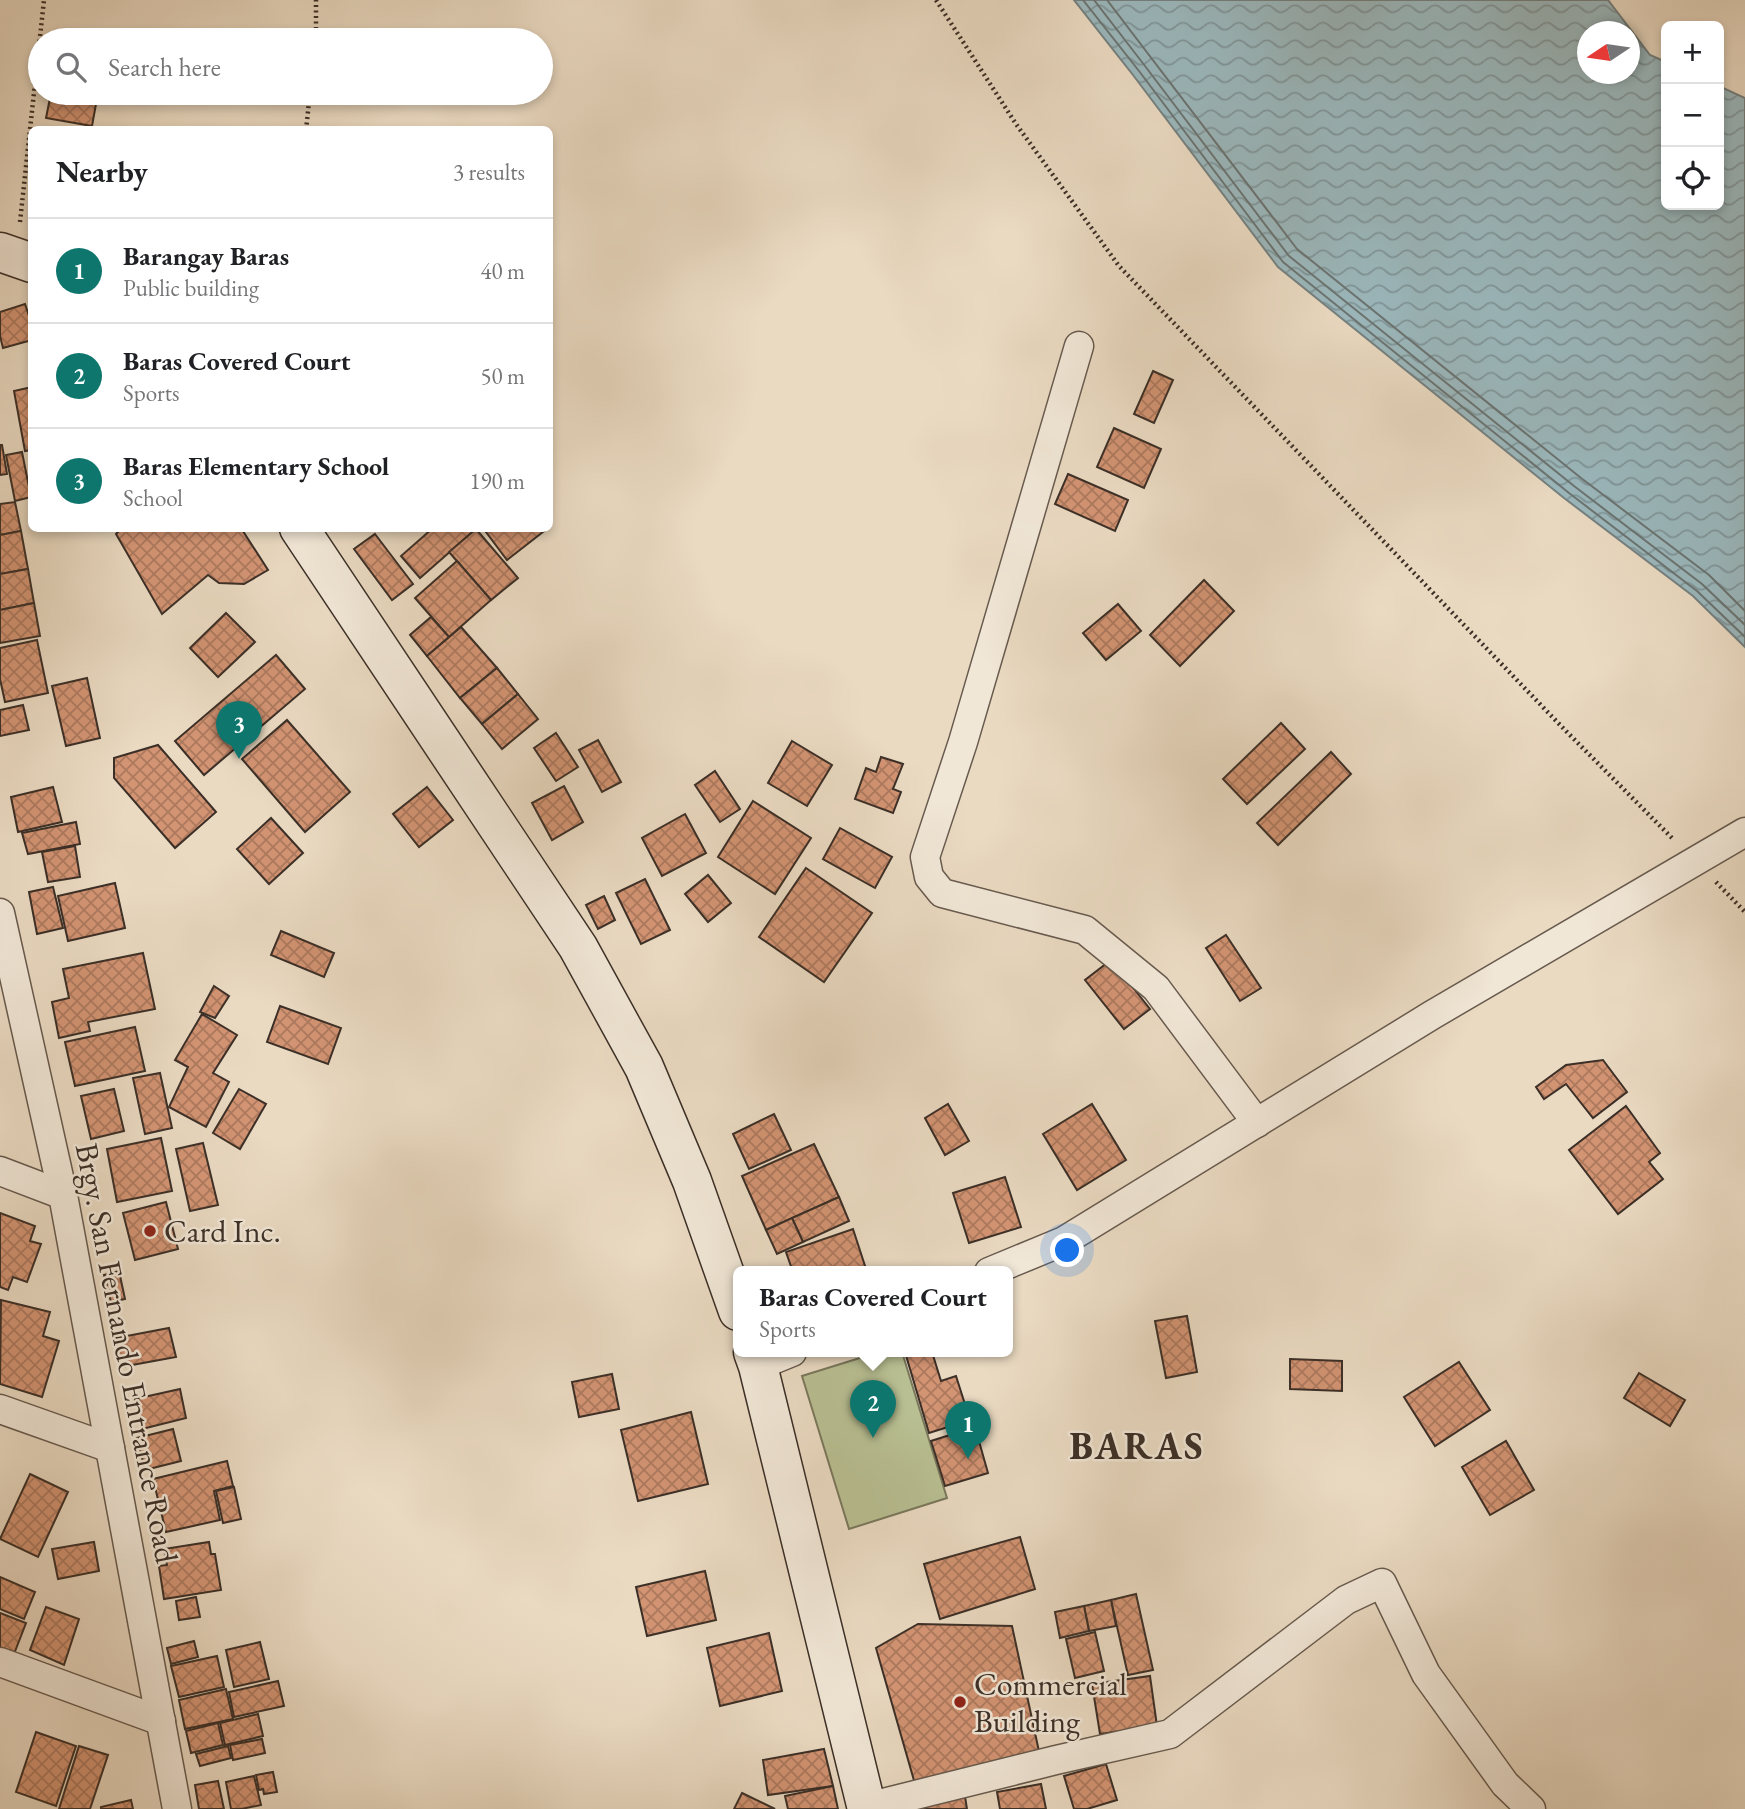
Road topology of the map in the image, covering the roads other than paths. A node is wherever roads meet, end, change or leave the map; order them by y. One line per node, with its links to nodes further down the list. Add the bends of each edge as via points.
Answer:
1 (1079, 346): 5 (street, via 925,857 929,877 942,893 1085,930 1156,988)
2 (302, 532): 9 (main road, via 578,947 644,1067 692,1181)
3 (1745, 832): 5 (street)
4 (1, 923): 7 (street, Brgy. San Fernando Entrance Road)
5 (1257, 1123): 8 (street, via 1064,1241)
6 (0, 1171): 7 (street)
7 (62, 1195): 12 (street, Brgy. San Fernando Entrance Road)
8 (1004, 1266)
9 (733, 1297)
10 (755, 1359): 15 (main road)
11 (0, 1409): 12 (street)
12 (110, 1448): 14 (street, Brgy. San Fernando Entrance Road)
13 (0, 1662): 14 (street)
14 (161, 1721): 16 (street, Brgy. San Fernando Entrance Road)
15 (867, 1808): 17 (street, via 1170,1734 1346,1600 1382,1583 1426,1674 1505,1784)
16 (177, 1809)
17 (1531, 1809)

